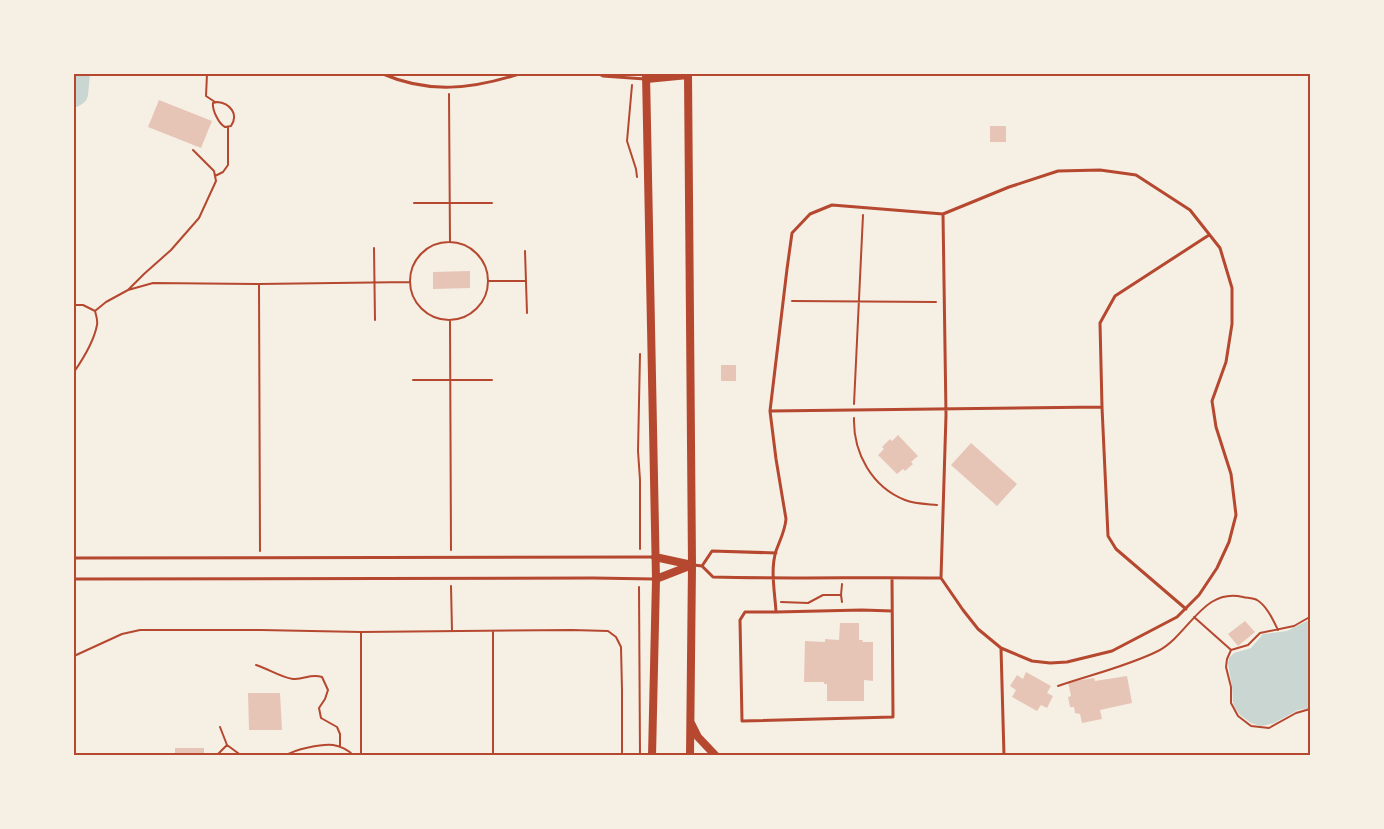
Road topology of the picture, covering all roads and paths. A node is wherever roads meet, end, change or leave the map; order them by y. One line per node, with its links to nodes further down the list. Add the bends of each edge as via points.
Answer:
1 (207, 74): 9 (path, via 206,96)
2 (382, 74): 8 (lane, via 398,81)
3 (519, 74): 8 (lane)
4 (599, 74): 7 (lane)
5 (688, 74): 6 (main road); 53 (main road)
6 (646, 76): 7 (lane); 49 (main road)
7 (633, 79): 13 (path, via 627,141)
8 (449, 88): 16 (path)
9 (215, 102): 10 (path, via 213,110 222,126); 10 (path, via 232,109 235,117)
10 (228, 128): 12 (path, via 228,165)
11 (193, 150): 12 (path)
12 (215, 176): 28 (path, via 216,182 199,218)
13 (637, 181)
14 (414, 203): 16 (path)
15 (492, 203): 16 (path)
16 (450, 204): 20 (path)
17 (863, 208): 18 (lane); 29 (lane, via 832,205 810,214 792,233); 30 (path)
18 (943, 214): 19 (lane, via 1058,171 1100,170 1136,175 1190,210); 31 (lane)
19 (1209, 235): 42 (lane, via 1115,296 1100,322); 65 (lane, via 1220,248 1232,288 1226,362 1212,401 1216,427 1232,474 1236,515 1217,568)
20 (450, 242): 24 (path, via 475,252 486,267); 26 (path, via 433,246 420,256)
21 (374, 248): 25 (path)
22 (525, 251): 23 (path)
23 (526, 280): 24 (path); 34 (path)
24 (488, 281): 36 (path, via 487,294 477,309)
25 (374, 282): 26 (path); 27 (path); 35 (path)
26 (410, 282): 36 (path, via 412,295 422,309 436,318)
27 (258, 284): 28 (path, via 153,283); 51 (path)
28 (128, 290): 33 (path)
29 (783, 301): 30 (path); 45 (lane)
30 (859, 302): 31 (path); 44 (path)
31 (944, 302): 43 (lane)
32 (74, 305): 33 (path)
33 (95, 311): 38 (path, via 98,323)
34 (527, 313)
35 (375, 320)
36 (450, 320): 40 (path)
37 (640, 348): 48 (path)
38 (74, 372)
39 (413, 380): 40 (path)
40 (450, 380): 41 (path); 52 (path)
41 (492, 380)
42 (1102, 406): 43 (lane); 65 (lane, via 1108,536 1116,549)
43 (946, 408): 44 (lane); 46 (lane)
44 (854, 410): 45 (lane); 46 (path, via 856,446 875,479 906,500)
45 (770, 411): 47 (lane, via 786,519)
46 (943, 506): 60 (lane)
47 (776, 553): 54 (lane, via 712,551); 55 (lane)
48 (640, 557): 49 (lane); 52 (lane)
49 (655, 557): 53 (main road); 62 (main road)
50 (74, 558): 51 (lane)
51 (260, 558): 52 (lane)
52 (451, 558)
53 (692, 566): 54 (lane); 62 (main road); 81 (main road)
54 (702, 566): 55 (lane, via 713,577)
55 (774, 577): 56 (lane); 64 (lane)
56 (842, 577): 59 (lane); 63 (path)
57 (452, 578): 58 (lane); 61 (lane); 72 (path)
58 (639, 578): 62 (lane); 94 (path)
59 (892, 578): 60 (lane); 68 (lane)
60 (941, 578): 75 (lane, via 978,629)
61 (74, 579)
62 (656, 579): 95 (main road)
63 (841, 595): 64 (path, via 823,595 808,603); 66 (path)
64 (776, 603): 67 (lane)
65 (1185, 609): 69 (path); 75 (lane, via 1112,651 1067,662 1032,661)
66 (843, 611): 67 (lane); 68 (lane)
67 (776, 612): 68 (lane, via 745,612 740,620 742,722 892,717)
68 (892, 612)
69 (1195, 617): 71 (path, via 1210,602 1237,595 1257,600); 76 (path); 79 (path, via 1175,640 1160,650)
70 (1311, 618): 71 (path)
71 (1278, 630): 76 (path, via 1260,633 1248,645)
72 (452, 631): 73 (path); 74 (path)
73 (493, 631): 92 (path); 93 (path, via 601,630 616,637 621,647)
74 (361, 632): 77 (path, via 140,630 122,633); 91 (path)
75 (1001, 648): 98 (lane)
76 (1231, 650): 80 (path, via 1226,667 1232,703 1238,716 1251,726 1269,728 1296,713)
77 (74, 656)
78 (256, 665): 84 (path, via 295,679 314,674 322,677 328,690 319,708 321,718 337,727)
79 (1058, 686)
80 (1311, 710)
81 (690, 721): 96 (main road); 97 (main road, via 698,737)
82 (220, 727): 83 (path)
83 (226, 745): 85 (path); 86 (path)
84 (340, 747): 89 (path, via 302,748); 90 (path)
85 (216, 756)
86 (242, 756)
87 (257, 756): 88 (path)
88 (264, 756)
89 (285, 756)
90 (354, 756)
91 (361, 756)
92 (493, 756)
93 (622, 756)
94 (640, 756)
95 (652, 756)
96 (690, 756)
97 (716, 756)
98 (1004, 756)

